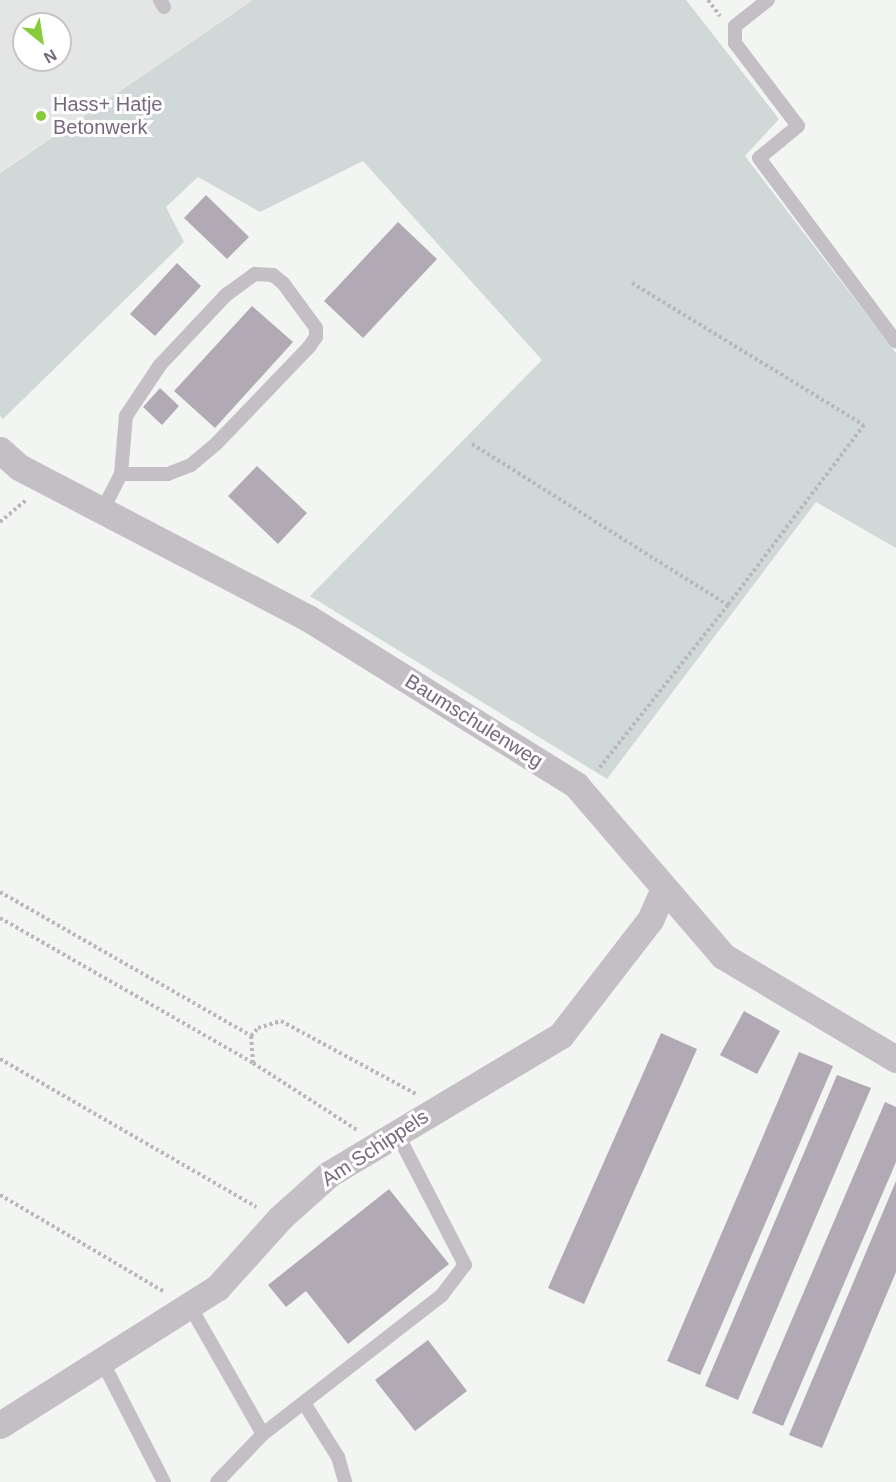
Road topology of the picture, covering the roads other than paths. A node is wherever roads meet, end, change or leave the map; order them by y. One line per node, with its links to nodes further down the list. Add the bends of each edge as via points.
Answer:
1 (768, 0): 2 (lane, via 735,26 735,43 798,126 759,158)
2 (896, 342)
3 (0, 450): 5 (street, Baumschulenweg, via 19,466)
4 (121, 474): 4 (lane, via 126,416 160,365 226,295 255,274 273,275 283,283 316,328 316,337 309,347 191,465 168,474); 5 (lane)
5 (102, 511): 6 (street, Baumschulenweg, via 308,618 576,785)
6 (664, 889): 7 (street, Baumschulenweg, via 723,956); 8 (street, Am Schippels, via 650,920 561,1035)
7 (896, 1059)
8 (387, 1139): 9 (street, Am Schippels, via 329,1174 280,1218 217,1288); 11 (lane, via 465,1265 442,1295)
9 (191, 1308): 10 (street, Am Schippels); 13 (lane)
10 (102, 1360): 12 (street, Am Schippels); 14 (lane)
11 (304, 1403): 13 (lane); 16 (lane, via 338,1457)
12 (0, 1425)
13 (263, 1434): 15 (lane)
14 (164, 1482)
15 (217, 1482)
16 (345, 1482)

